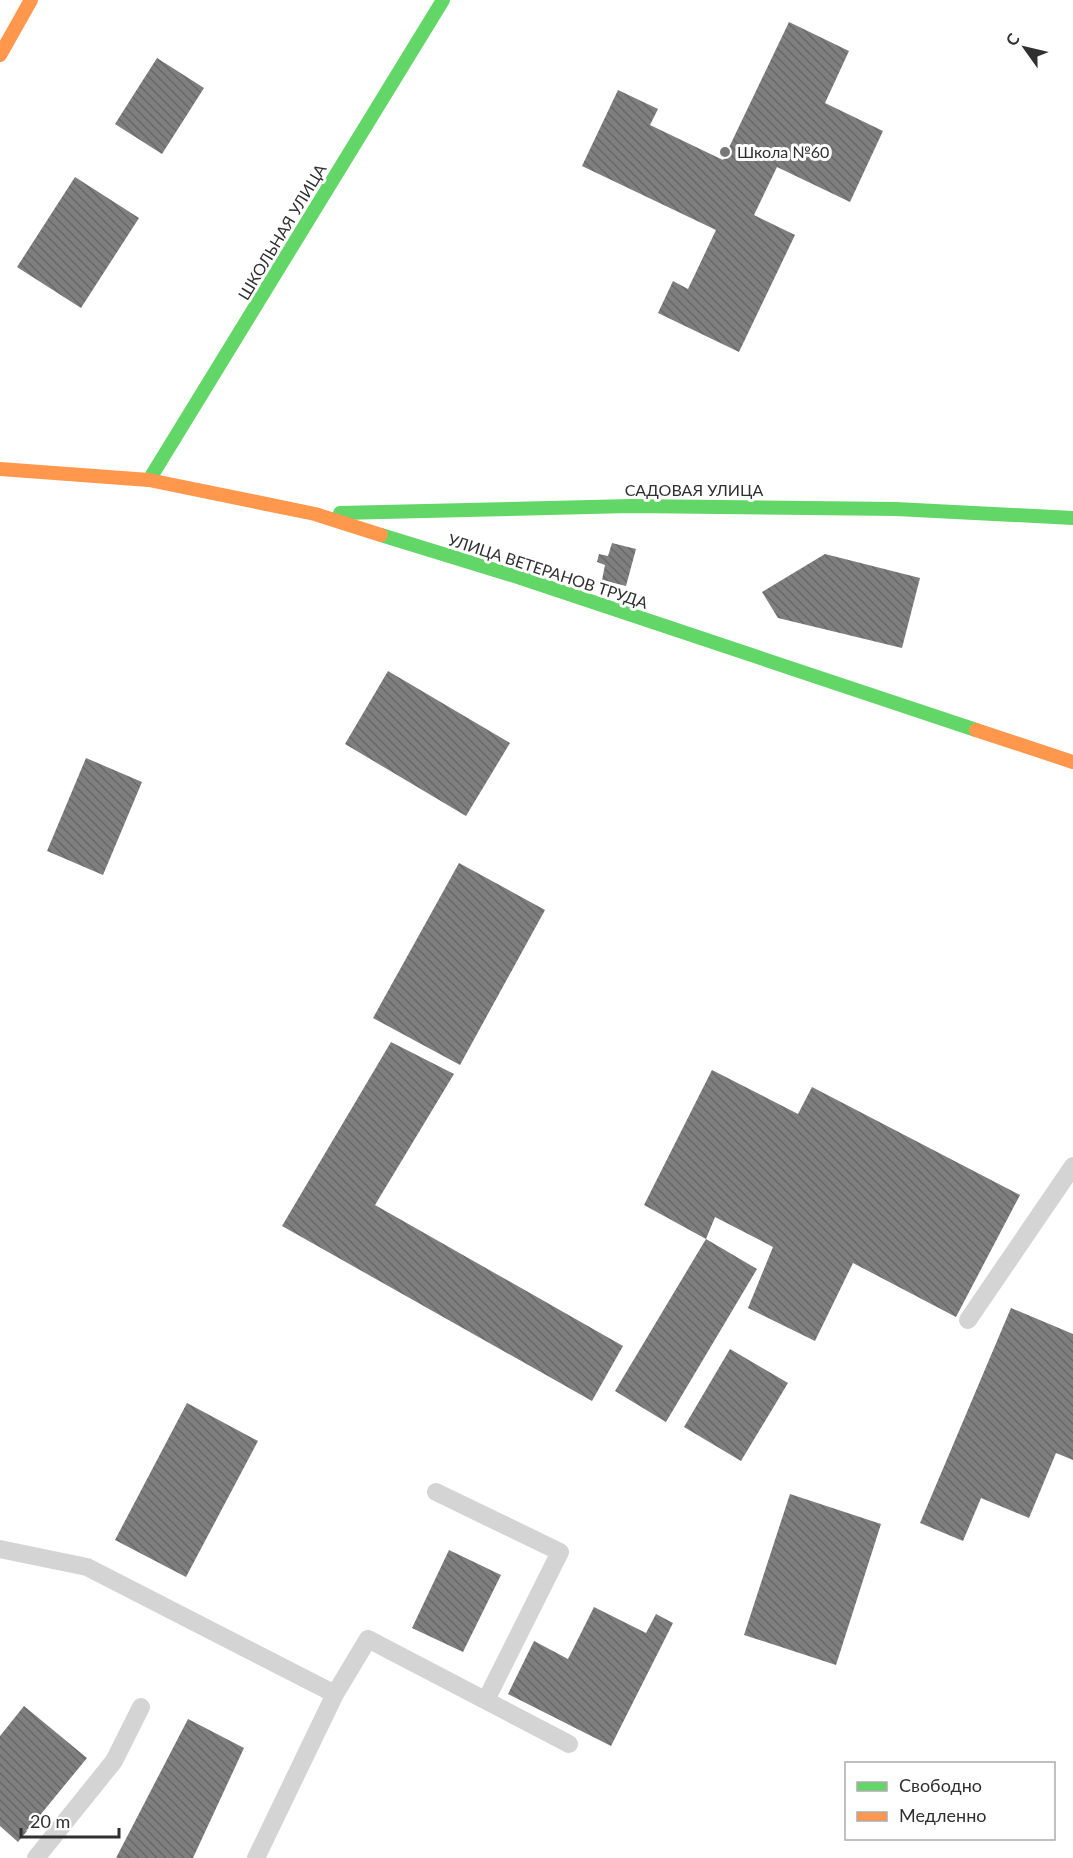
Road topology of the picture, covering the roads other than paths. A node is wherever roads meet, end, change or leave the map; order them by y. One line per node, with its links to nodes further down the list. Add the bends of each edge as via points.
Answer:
1 (31, 0): 3 (street)
2 (443, 0): 5 (street, ШКОЛЬНАЯ УЛИЦА)
3 (0, 55)
4 (0, 469): 5 (street, УЛИЦА ВЕТЕРАНОВ ТРУДА)
5 (149, 480): 6 (street, УЛИЦА ВЕТЕРАНОВ ТРУДА)
6 (315, 514): 7 (street, САДОВАЯ УЛИЦА, via 643,506 896,509); 8 (street, УЛИЦА ВЕТЕРАНОВ ТРУДА, via 521,578)
7 (1073, 518)
8 (1073, 762)
9 (1073, 1166): 10 (lane)
10 (968, 1320)
11 (435, 1492): 14 (lane, via 560,1552)
12 (0, 1549): 13 (lane, via 87,1568)
13 (335, 1694): 14 (lane, via 368,1639); 18 (lane)
14 (486, 1700): 16 (lane)
15 (141, 1707): 17 (lane, via 114,1761)
16 (569, 1744)
17 (36, 1858)
18 (256, 1858)

